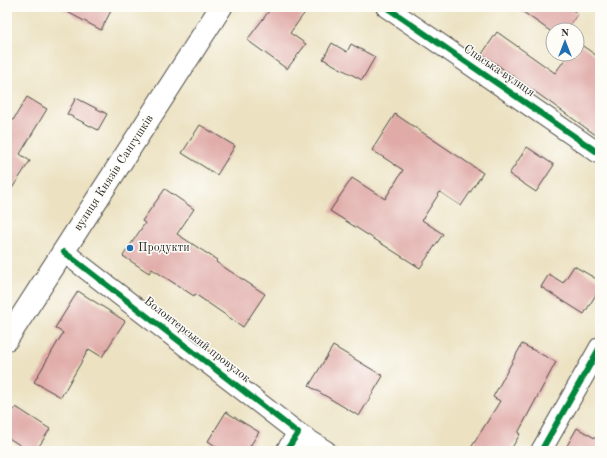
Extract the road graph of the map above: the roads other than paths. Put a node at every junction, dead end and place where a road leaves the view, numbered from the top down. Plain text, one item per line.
1 (221, 7) edge
2 (386, 7) edge
3 (600, 154) edge
4 (64, 252) junction
5 (7, 339) edge
6 (600, 347) edge
7 (298, 433) junction
8 (286, 451) edge
9 (326, 451) edge
10 (541, 451) edge

1 - 4 main road, вулиця Князів Сангушків
2 - 3 street, Спаська вулиця
4 - 5 main road, вулиця Князів Сангушків
4 - 7 street, Волонтерський провулок
6 - 10 street
7 - 8 street
7 - 9 street, Волонтерський провулок

